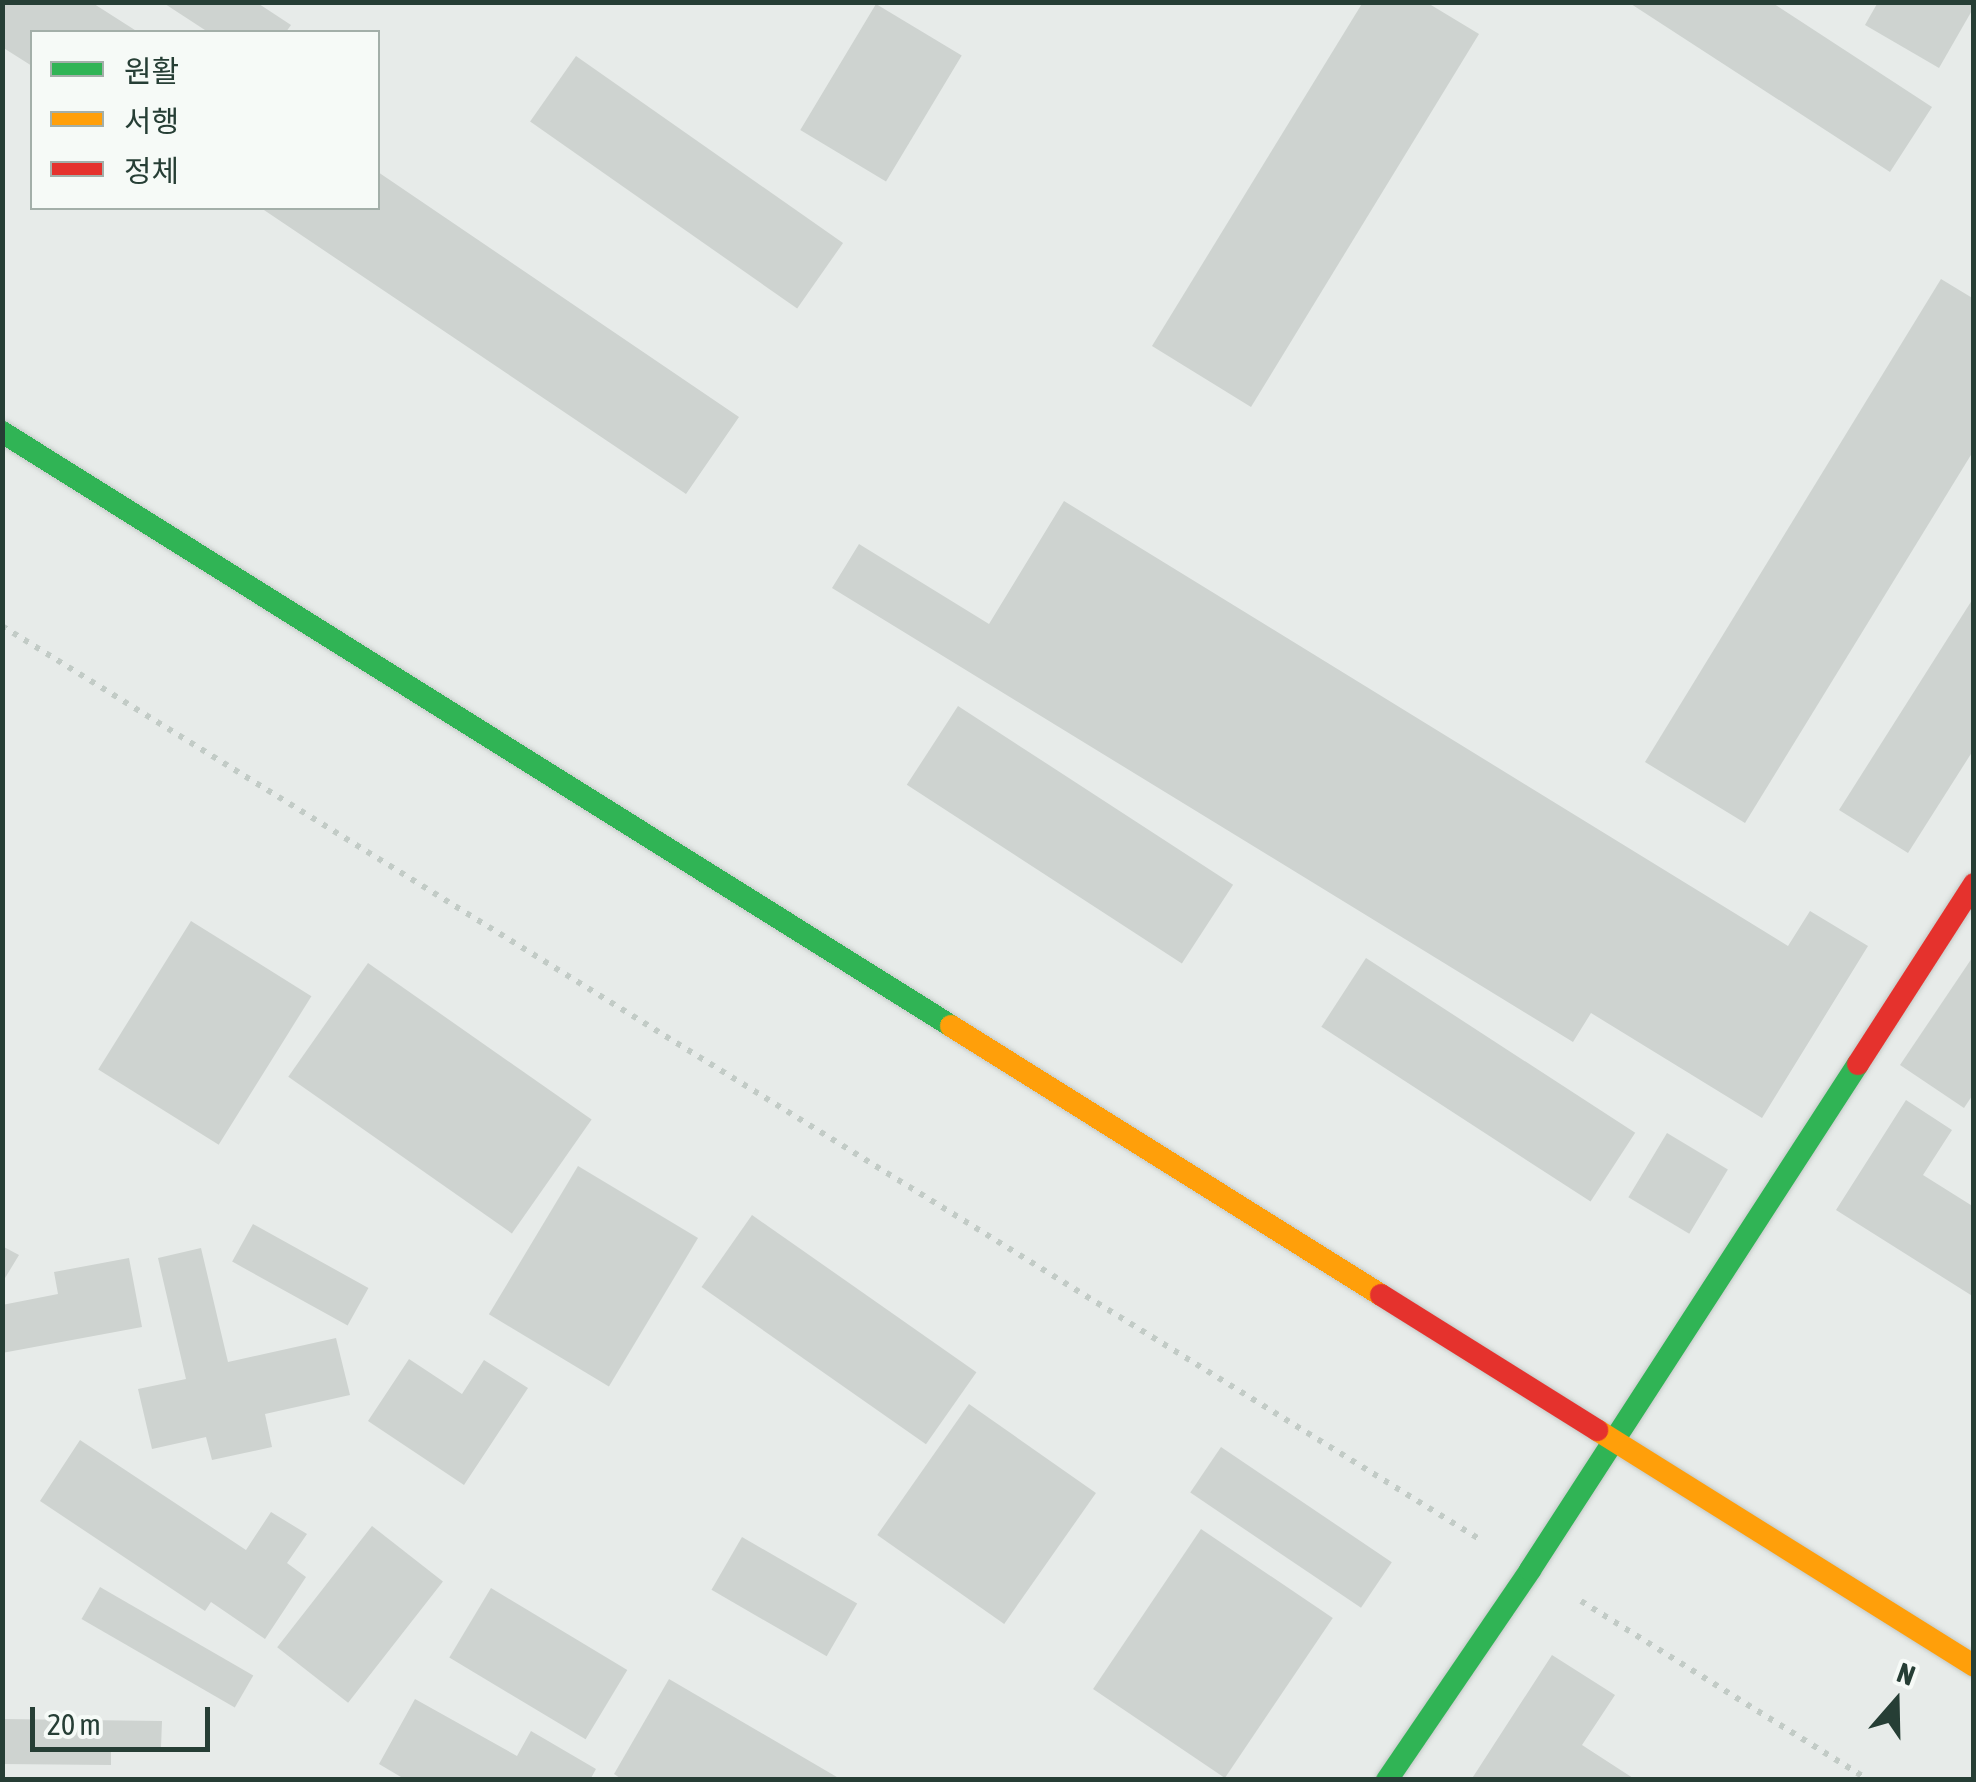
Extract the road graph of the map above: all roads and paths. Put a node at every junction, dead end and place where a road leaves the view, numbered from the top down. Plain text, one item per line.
1 (2, 432) edge
2 (2, 626) edge
3 (1974, 884) edge
4 (1614, 1440) junction
5 (1530, 1570) junction
6 (1974, 1666) edge
7 (1387, 1780) edge
8 (1869, 1780) edge

1 - 4 main road
2 - 5 path
3 - 4 main road
4 - 5 main road
4 - 6 main road
5 - 7 main road
5 - 8 path

